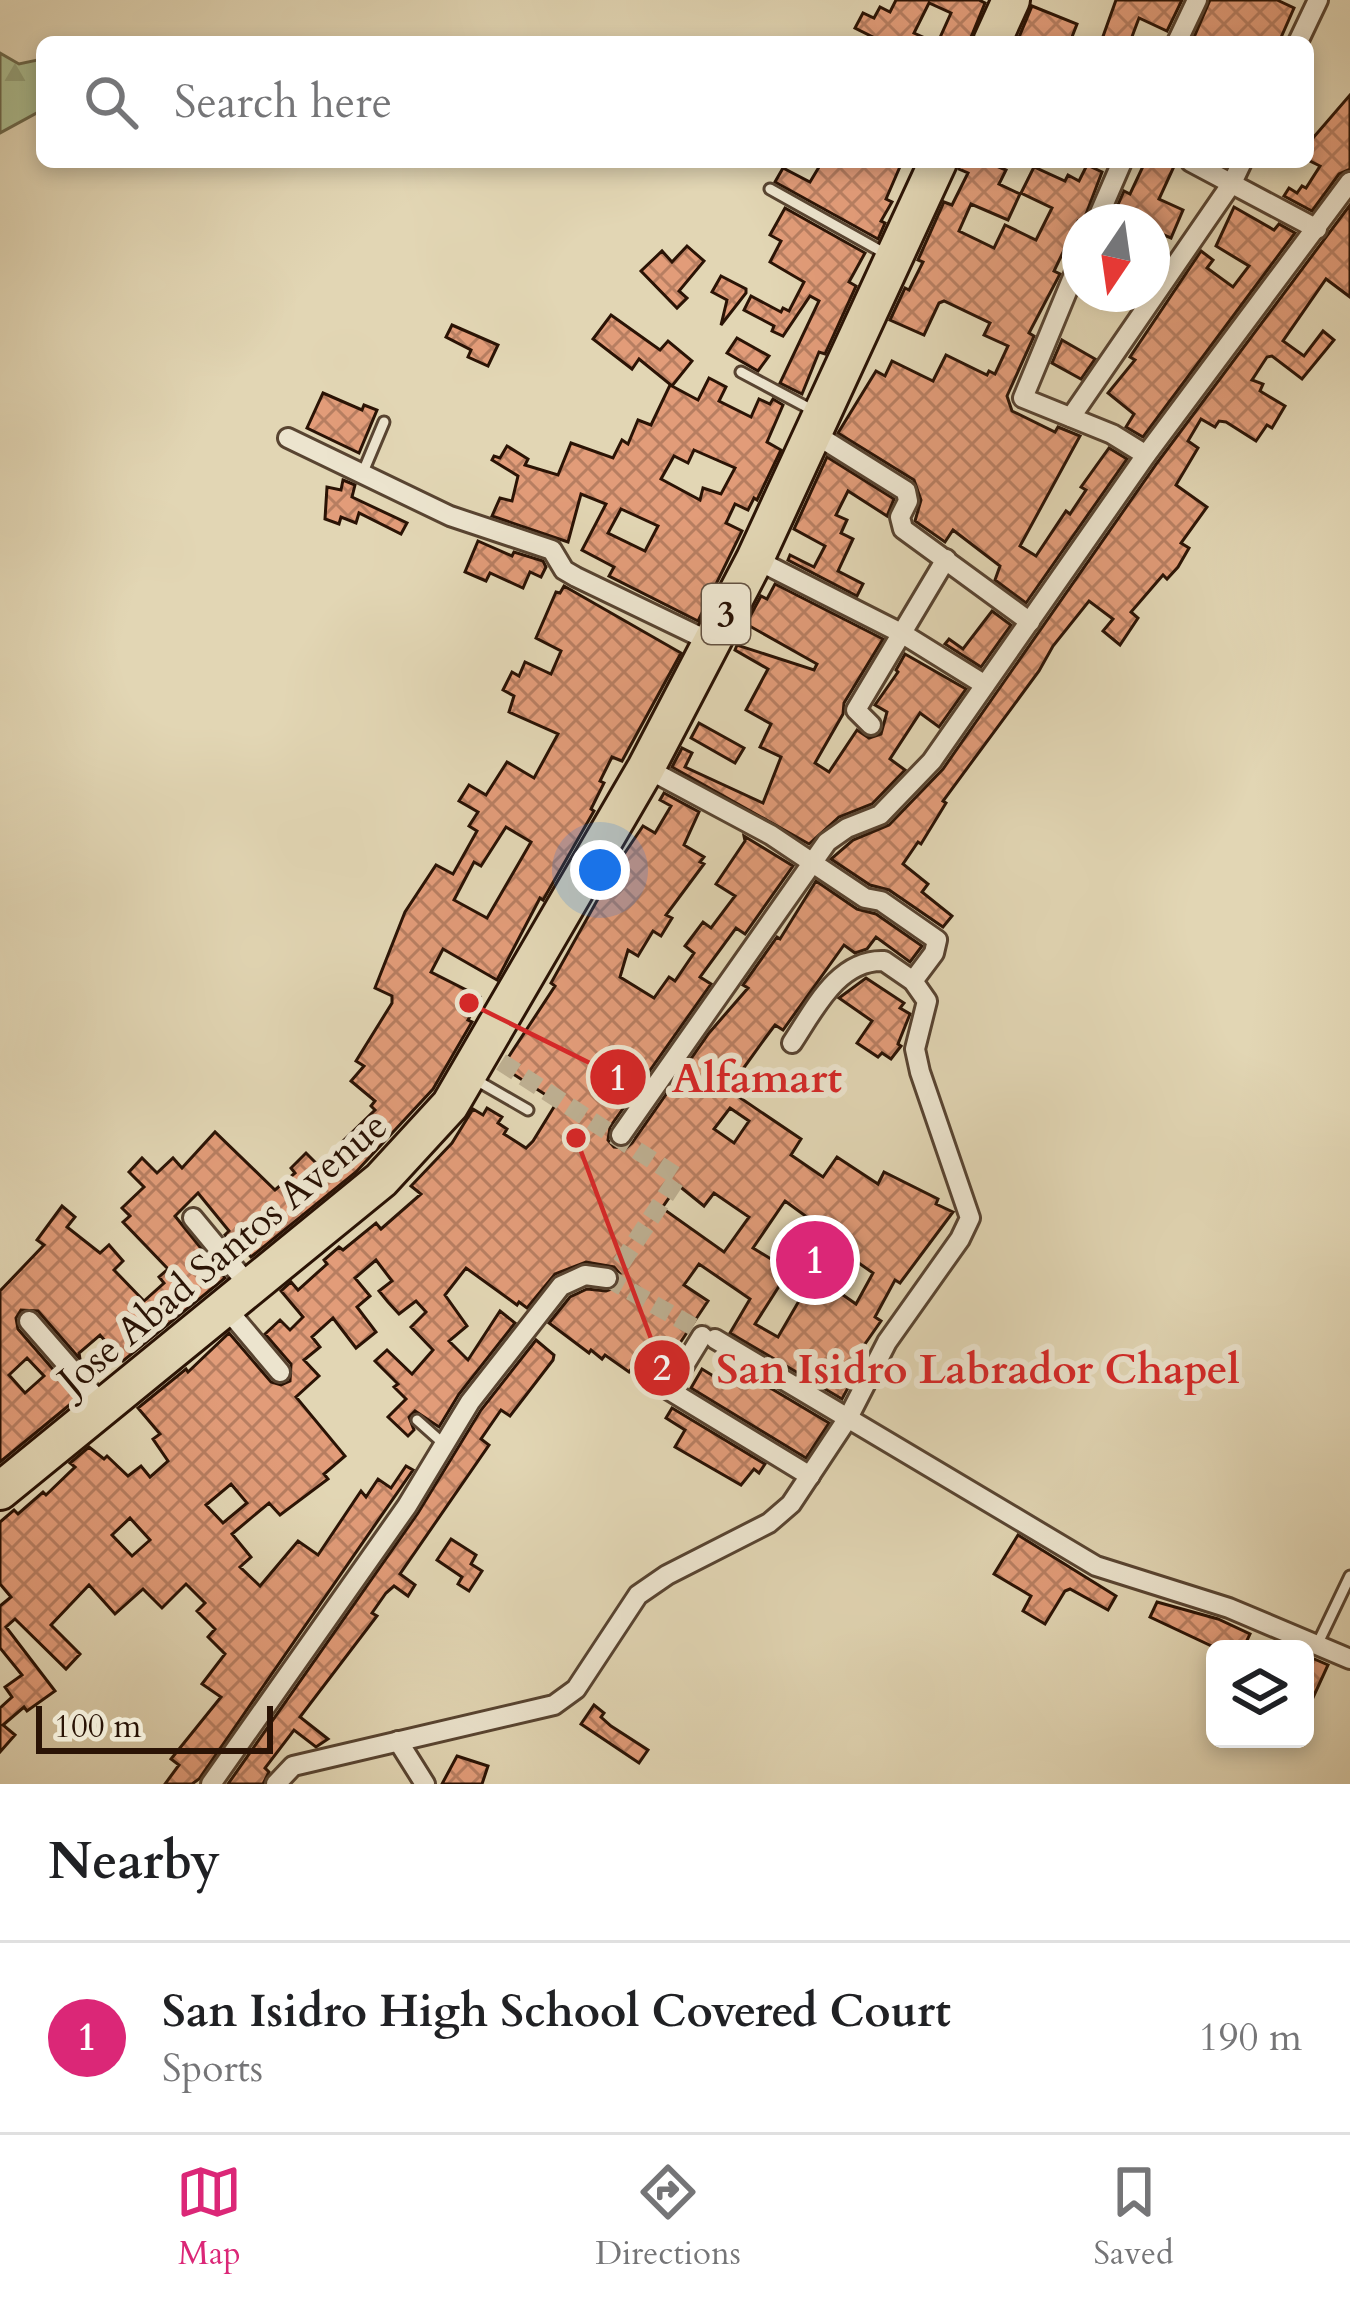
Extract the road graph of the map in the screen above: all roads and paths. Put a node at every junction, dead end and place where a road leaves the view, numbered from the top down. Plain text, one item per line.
1 (1011, 0) edge
2 (1197, 0) edge
3 (1318, 0) edge
4 (995, 36) edge
5 (1180, 36) edge
6 (1301, 36) edge
7 (935, 168) edge
8 (1120, 168) edge
9 (1202, 168) edge
10 (1239, 168) edge
11 (1350, 182) edge
12 (1232, 184) junction
13 (770, 189) dead end
14 (1104, 204) edge
15 (1317, 229) junction
16 (894, 259) junction
17 (1062, 304) edge
18 (741, 372) dead end
19 (1071, 417) junction
20 (384, 422) dead end
21 (819, 425) junction
22 (288, 438) dead end
23 (1146, 455) junction
24 (363, 473) junction
25 (755, 559) junction
26 (946, 559) junction
27 (1030, 622) junction
28 (903, 634) junction
29 (711, 642) junction
30 (985, 685) junction
31 (871, 725) dead end
32 (646, 768) junction
33 (812, 864) junction
34 (914, 981) junction
35 (791, 1043) dead end
36 (485, 1064) junction
37 (528, 1110) dead end
38 (621, 1135) dead end
39 (193, 1218) dead end
40 (607, 1278) tunnel mouth
41 (238, 1298) junction
42 (29, 1321) dead end
43 (280, 1372) dead end
44 (104, 1407) junction
45 (848, 1418) junction
46 (417, 1420) dead end
47 (445, 1445) junction
48 (810, 1475) junction
49 (0, 1491) edge
50 (1350, 1576) edge
51 (1317, 1645) junction
52 (1350, 1659) edge
53 (398, 1741) junction
54 (211, 1784) edge
55 (276, 1784) edge
56 (425, 1784) edge

1 - 4 highway
2 - 5 street
3 - 6 street
7 - 16 highway, Jose Abad Santos Avenue / 3
8 - 14 street
9 - 12 street
10 - 12 street
11 - 15 street
12 - 15 street
12 - 19 street
13 - 16 lane
15 - 23 street
16 - 21 highway, Jose Abad Santos Avenue / 3
17 - 19 street
18 - 21 lane
19 - 23 street
20 - 24 lane
21 - 25 highway, Jose Abad Santos Avenue / 3
21 - 26 street
22 - 24 street
23 - 27 street
24 - 29 street
25 - 28 street
25 - 29 highway, Jose Abad Santos Avenue / 3
26 - 27 street
26 - 28 street
27 - 30 street
28 - 30 street
28 - 31 street
29 - 32 highway, Jose Abad Santos Avenue / 3
30 - 33 street
32 - 33 street
32 - 36 highway, Jose Abad Santos Avenue / 3
33 - 34 street
33 - 38 street
34 - 35 street
34 - 45 street
36 - 37 lane
36 - 41 highway, Jose Abad Santos Avenue / 3
39 - 41 street
40 - 47 street
41 - 43 street
41 - 44 highway, Jose Abad Santos Avenue / 3
42 - 44 street
44 - 49 highway, Jose Abad Santos Avenue / 3
45 - 48 street
45 - 48 street
45 - 51 street
46 - 47 lane
47 - 54 street
48 - 53 street
50 - 51 lane
51 - 52 street
53 - 55 street
53 - 56 street

